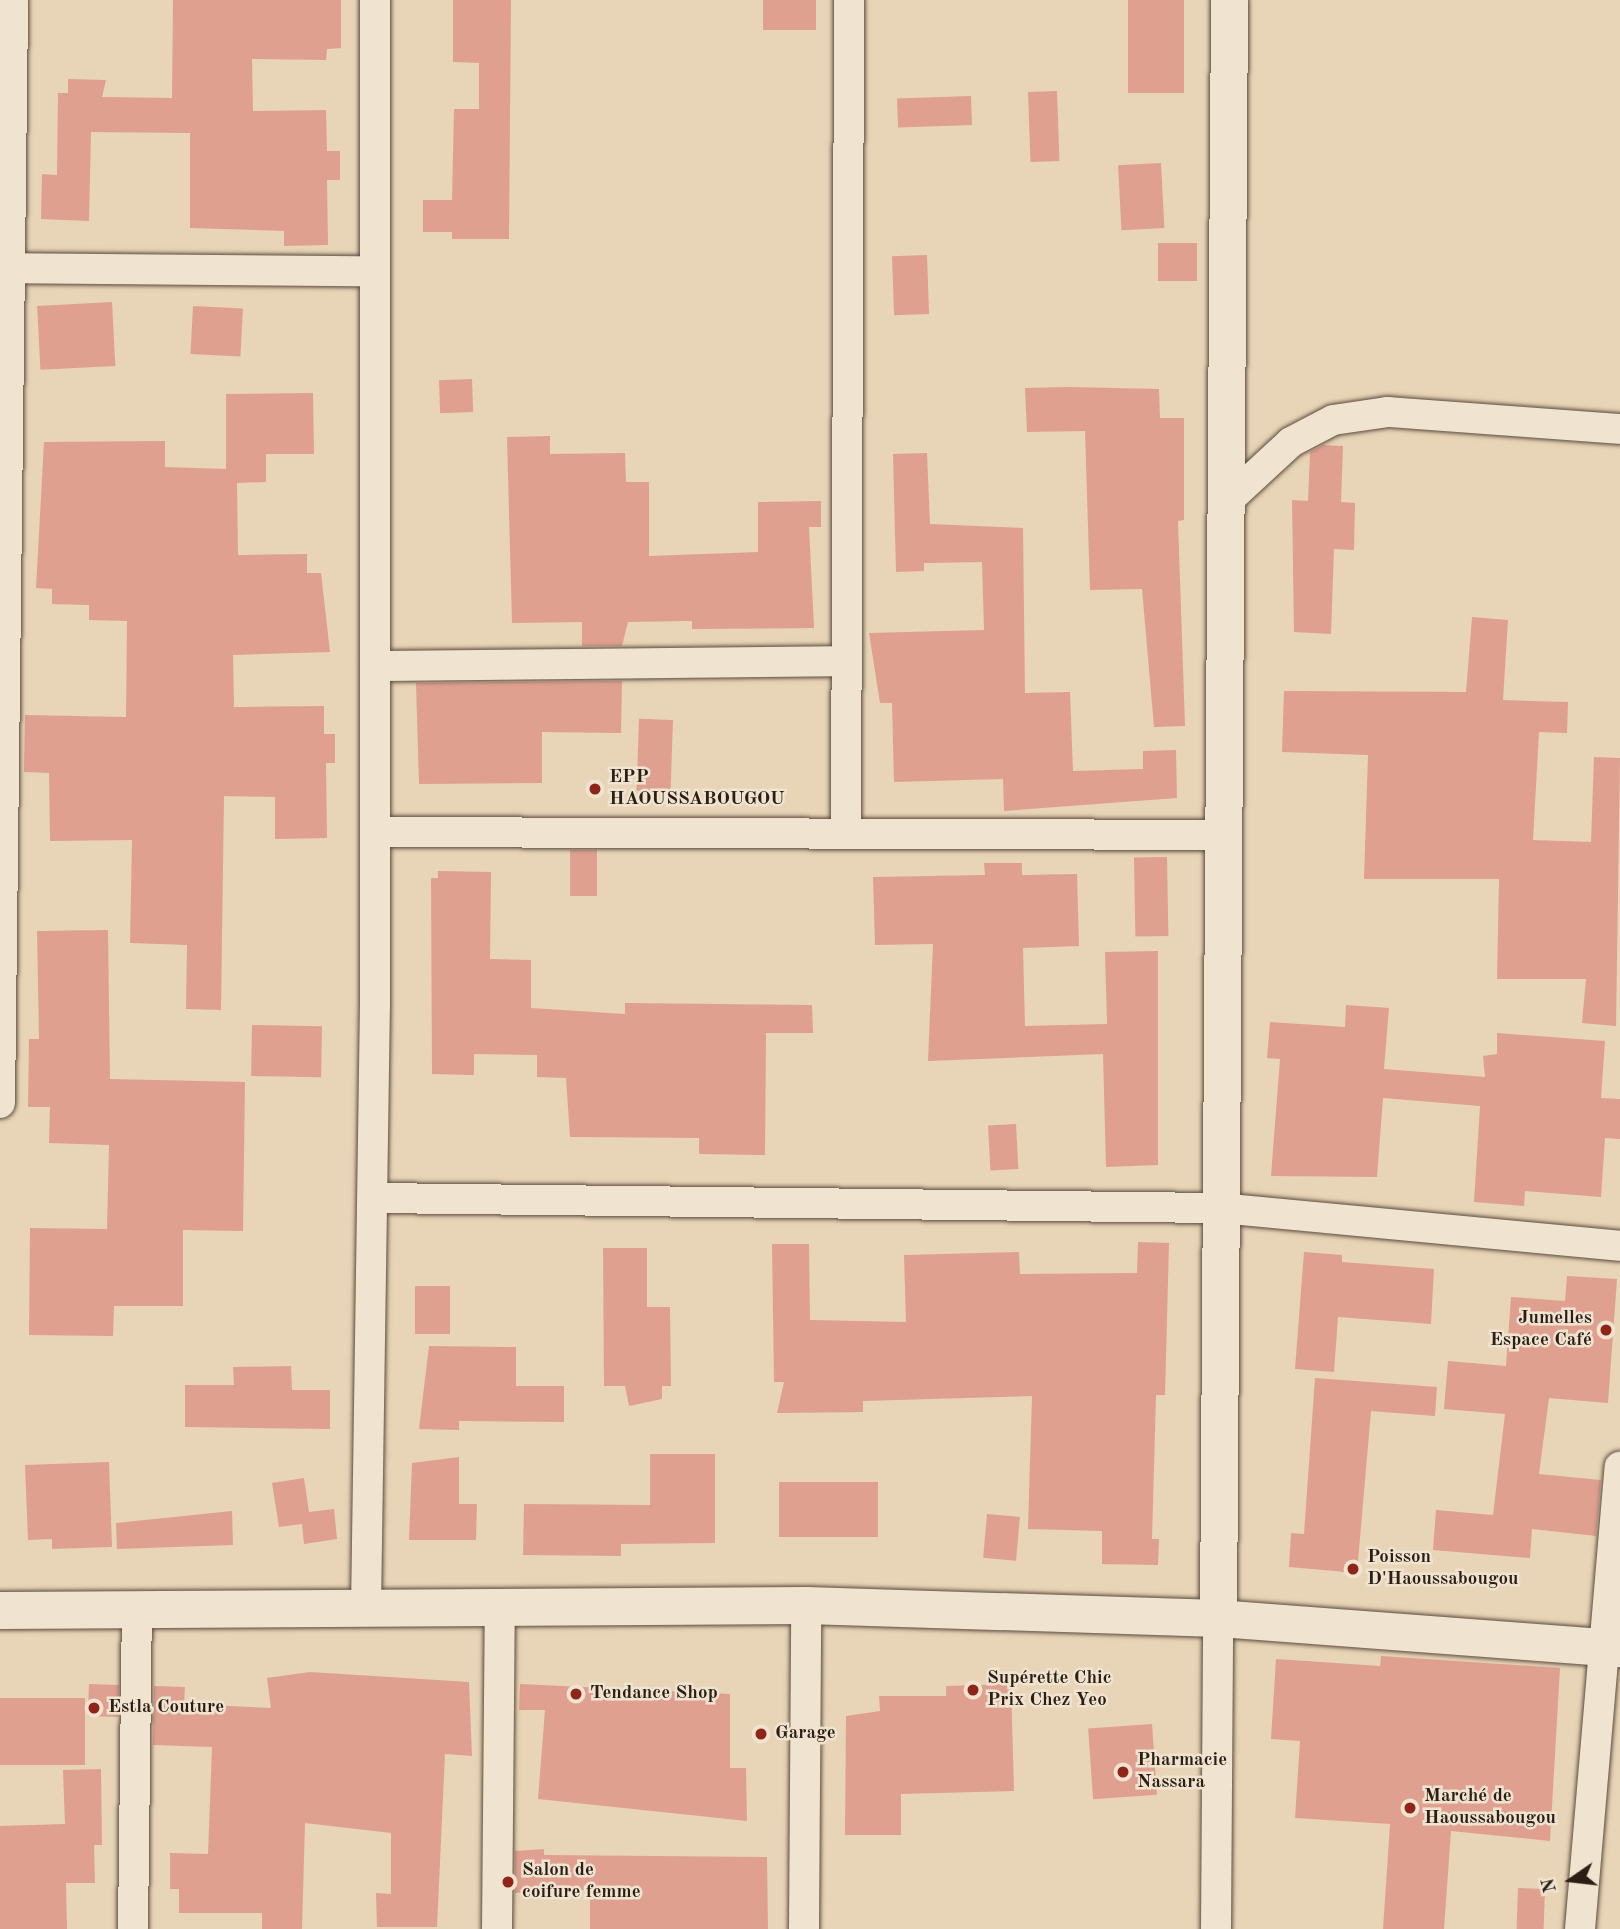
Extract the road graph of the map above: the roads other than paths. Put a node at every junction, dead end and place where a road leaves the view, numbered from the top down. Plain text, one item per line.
1 (13, 0) edge
2 (375, 0) edge
3 (849, 0) edge
4 (1229, 0) edge
5 (4, 268) edge
6 (372, 271) junction
7 (1620, 429) edge
8 (1224, 503) junction
9 (845, 661) junction
10 (375, 666) junction
11 (846, 831) junction
12 (376, 832) junction
13 (1221, 835) junction
14 (0, 1042) edge
15 (0, 1103) edge
16 (374, 1198) junction
17 (1220, 1208) junction
18 (1620, 1246) edge
19 (1620, 1467) edge
20 (806, 1605) junction
21 (366, 1609) junction
22 (500, 1609) junction
23 (0, 1610) edge
24 (137, 1610) junction
25 (1218, 1618) junction
26 (1611, 1647) edge
27 (133, 1929) edge
28 (497, 1929) edge
29 (804, 1929) edge
30 (1216, 1929) edge
31 (1580, 1929) edge

1 - 5 street
2 - 6 street
3 - 9 street
4 - 8 street
5 - 6 street
5 - 14 street
6 - 10 street
7 - 8 street
8 - 13 street
9 - 10 street
9 - 11 street
10 - 12 street
11 - 12 street
11 - 13 street
12 - 16 street
13 - 17 street
14 - 15 street
16 - 17 street
16 - 21 street
17 - 18 street
17 - 25 street
19 - 26 street
20 - 22 street
20 - 25 street
20 - 29 street
21 - 22 street
21 - 24 street
22 - 28 street
23 - 24 street
24 - 27 street
25 - 26 street
25 - 30 street
26 - 31 street

